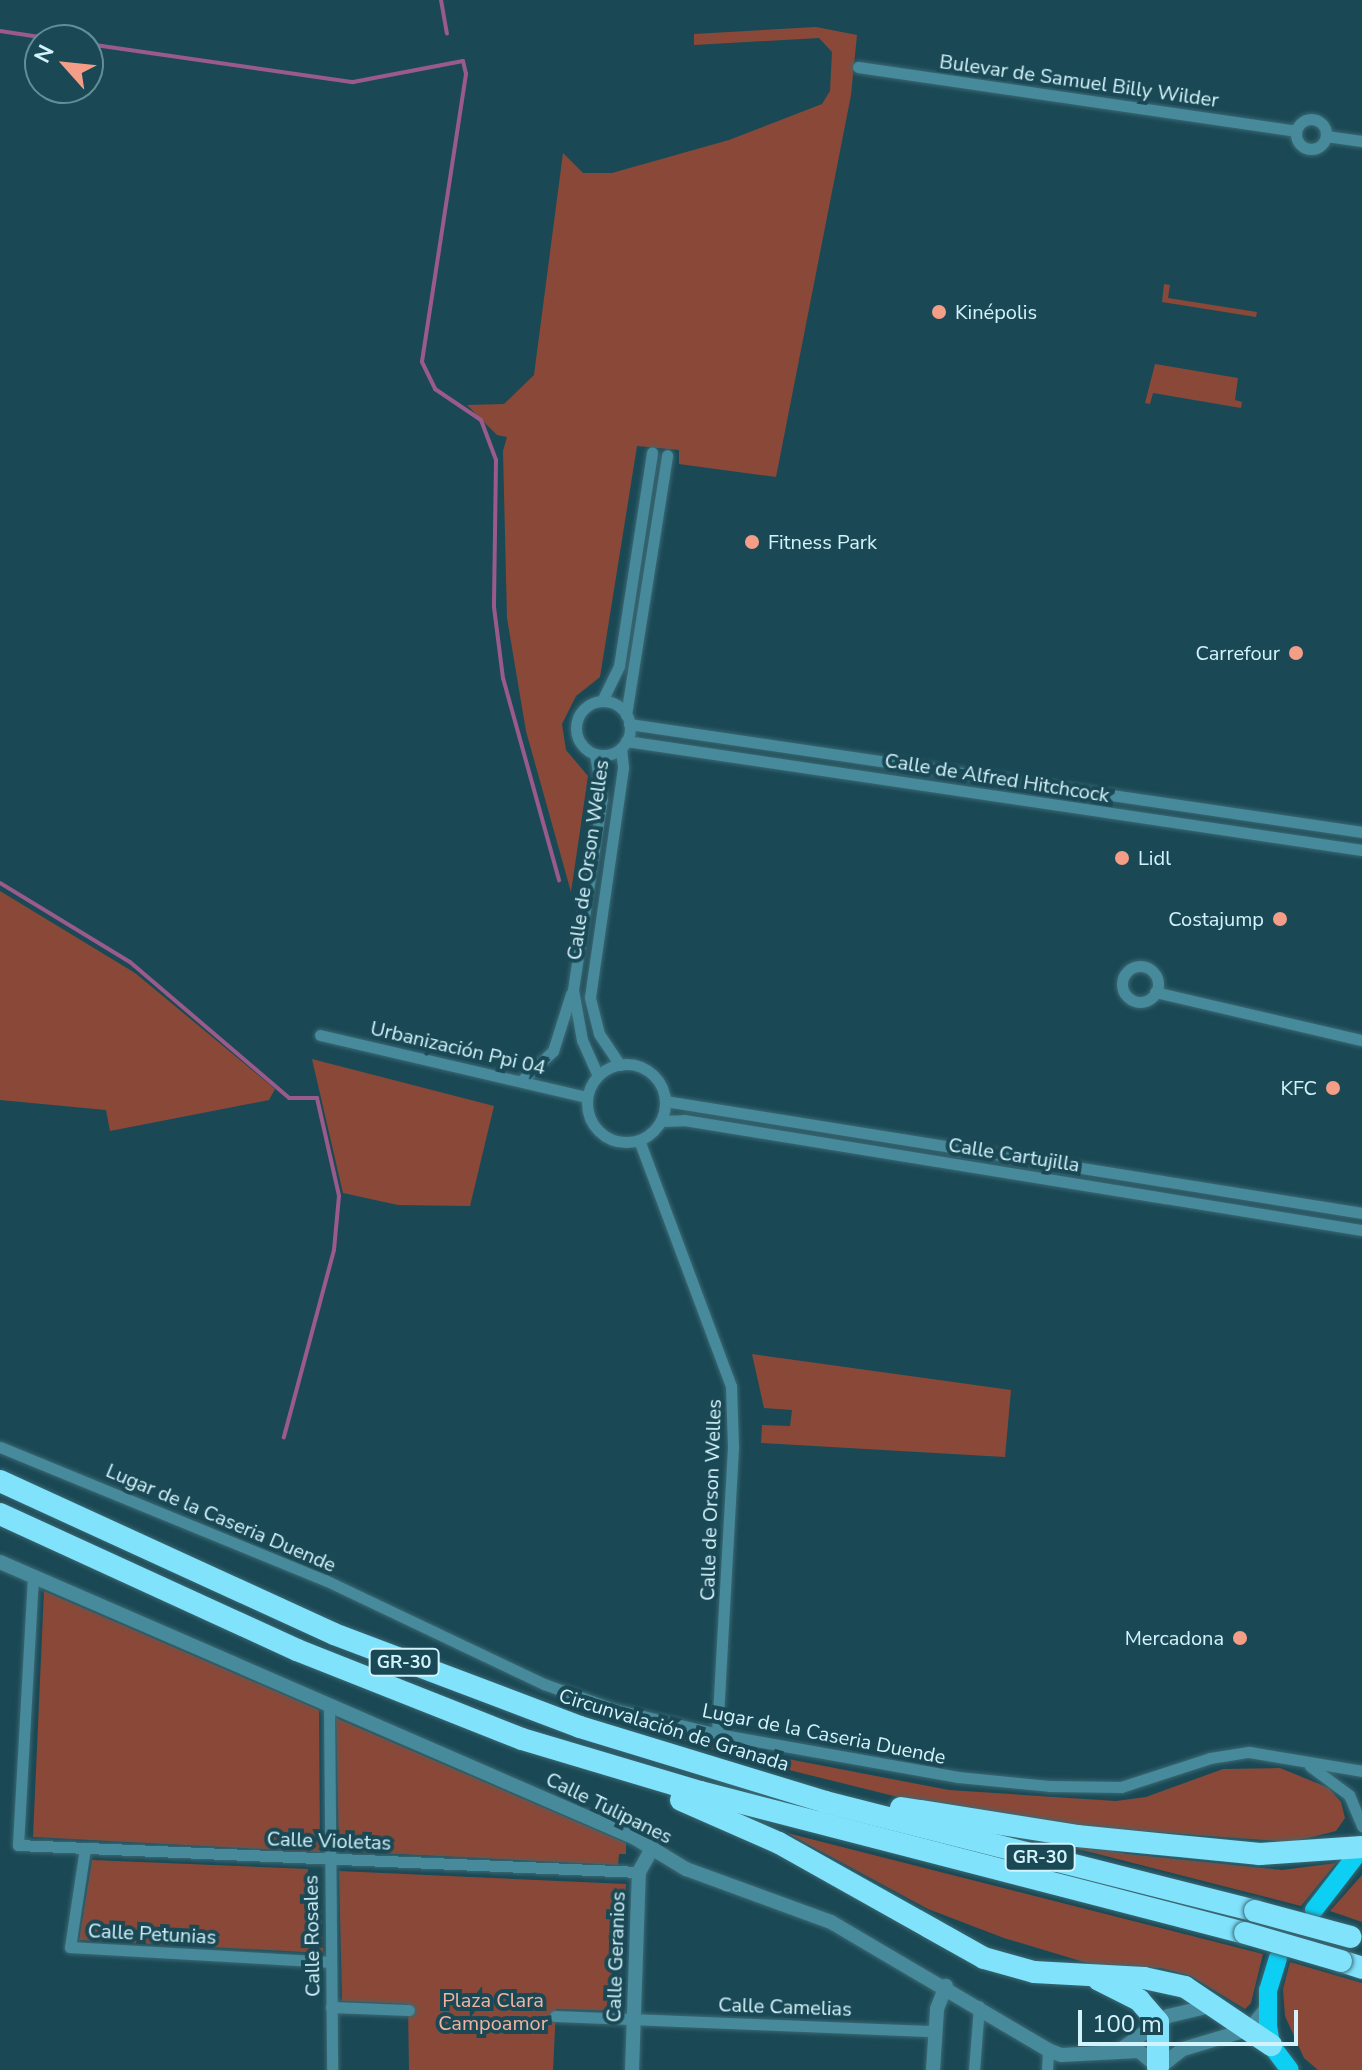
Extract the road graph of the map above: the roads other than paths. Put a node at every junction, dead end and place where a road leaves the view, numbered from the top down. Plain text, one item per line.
1 (858, 67) dead end
2 (1295, 131) junction
3 (1326, 136) junction
4 (1362, 141) edge
5 (652, 453) dead end
6 (667, 455) dead end
7 (602, 701) junction
8 (628, 719) junction
9 (624, 744) junction
10 (595, 754) junction
11 (1362, 832) edge
12 (1362, 850) edge
13 (573, 990) junction
14 (1155, 992) dead end
15 (320, 1035) dead end
16 (1362, 1040) edge
17 (620, 1065) junction
18 (598, 1076) junction
19 (522, 1080) junction
20 (587, 1097) junction
21 (665, 1101) junction
22 (661, 1121) junction
23 (639, 1140) junction
24 (1362, 1213) edge
25 (1362, 1230) edge
26 (0, 1441) edge
27 (4, 1449) edge
28 (0, 1481) edge
29 (0, 1514) edge
30 (0, 1562) edge
31 (33, 1576) junction
32 (329, 1705) junction
33 (717, 1734) junction
34 (1306, 1763) junction
35 (1362, 1771) edge
36 (632, 1772) junction
37 (825, 1802) junction
38 (1362, 1826) edge
39 (1362, 1847) edge
40 (85, 1848) junction
41 (652, 1849) junction
42 (329, 1859) junction
43 (639, 1872) junction
44 (1314, 1910) dead end
45 (1356, 1939) edge
46 (1278, 1958) dead end
47 (331, 1962) junction
48 (1351, 1964) edge
49 (1086, 1976) junction
50 (946, 1986) junction
51 (1217, 2005) junction
52 (979, 2006) junction
53 (331, 2007) junction
54 (1267, 2008) junction
55 (409, 2010) dead end
56 (555, 2016) dead end
57 (633, 2019) junction
58 (1158, 2022) junction
59 (1250, 2029) junction
60 (935, 2031) junction
61 (1271, 2045) junction
62 (1048, 2050) junction
63 (1120, 2050) junction
64 (1157, 2069) edge
65 (332, 2070) edge
66 (632, 2070) edge
67 (933, 2070) edge
68 (974, 2070) edge
69 (1047, 2070) edge
70 (1290, 2070) edge

1 - 2 street, Bulevar de Samuel Billy Wilder
2 - 3 street
2 - 3 street
3 - 4 street
5 - 7 street
6 - 8 street
7 - 8 street
7 - 10 street
8 - 9 street
8 - 11 street, Calle de Alfred Hitchcock
9 - 10 street
9 - 12 street, Calle de Alfred Hitchcock
9 - 17 street, Calle de Orson Welles
10 - 13 street, Calle de Orson Welles
13 - 18 street, Calle de Orson Welles
13 - 19 street, Calle de Orson Welles
14 - 16 street
15 - 19 street, Urbanización Ppi 04
17 - 18 street
17 - 21 street
18 - 20 street
19 - 20 street, Urbanización Ppi 04
20 - 23 street
21 - 22 street
21 - 24 street, Calle Cartujilla
22 - 23 street
22 - 25 street, Calle Cartujilla
23 - 33 street, Calle de Orson Welles
26 - 27 street
27 - 33 street, Lugar de la Caseria Duende
28 - 37 highway, Circunvalación de Granada / GR-30
29 - 36 highway, GR-30
30 - 31 street, Calle Tulipanes
31 - 32 street, Calle Tulipanes
31 - 40 street, Calle Violetas
32 - 41 street, Calle Tulipanes
32 - 42 street, Calle Rosales
33 - 34 street, Lugar de la Caseria Duende
34 - 35 street, Lugar de la Caseria Duende
34 - 38 street, Lugar de la Caseria Duende
36 - 48 highway, GR-30, bridge
36 - 49 highway
37 - 39 highway
37 - 45 highway, Circunvalación de Granada / GR-30, bridge
39 - 44 main road
40 - 42 street, Calle Violetas
40 - 47 street, Calle Petunias
41 - 43 street, Calle Geranios
41 - 50 street, Calle Tulipanes
42 - 43 street, Calle Violetas
42 - 47 street, Calle Rosales
43 - 57 street, Calle Geranios
46 - 54 main road
47 - 53 street, Calle Rosales
49 - 51 highway
49 - 58 highway
50 - 52 street, Calle Tulipanes
50 - 60 street
51 - 58 street
51 - 59 highway
52 - 62 street, Calle Tulipanes
52 - 68 street
53 - 55 street
53 - 65 street, Calle Rosales
54 - 59 street
54 - 61 main road
56 - 57 street
57 - 60 street, Calle Camelias
57 - 66 street, Calle Geranios
58 - 63 street
58 - 64 highway
59 - 61 highway
59 - 64 street
60 - 67 street
61 - 70 main road
62 - 63 street, Calle Tulipanes
62 - 69 street
63 - 64 street, Calle Tulipanes

